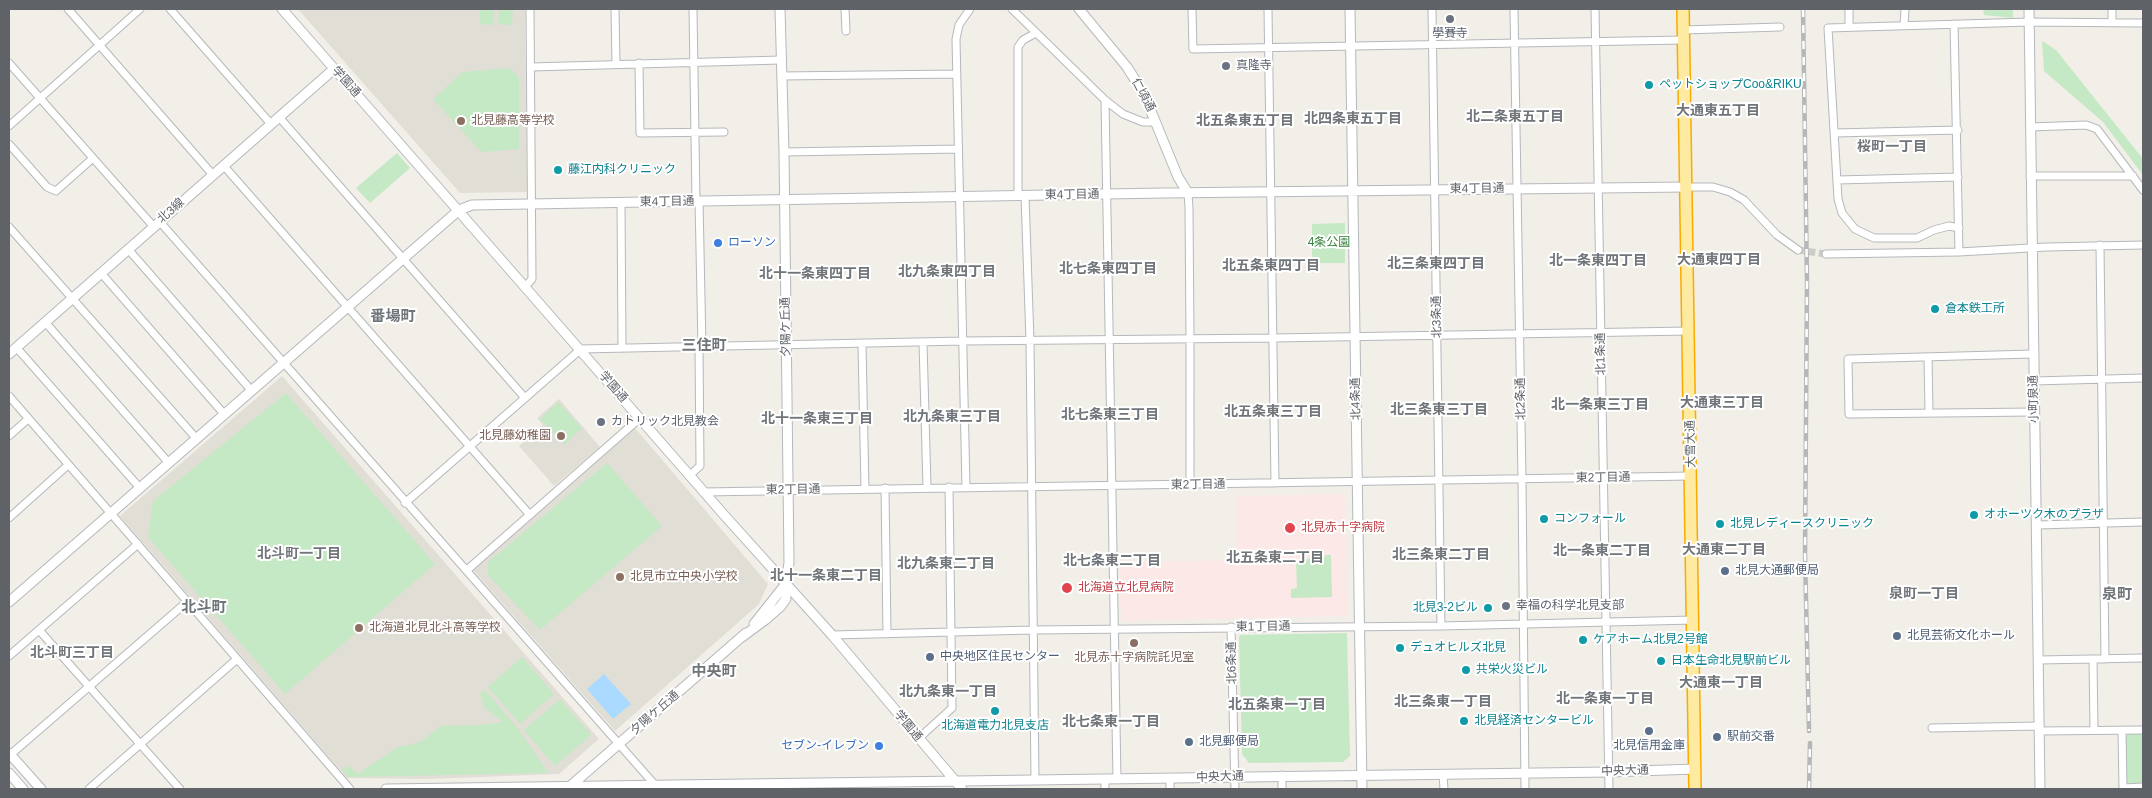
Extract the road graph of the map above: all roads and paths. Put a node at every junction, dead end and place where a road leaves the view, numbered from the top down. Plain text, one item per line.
1 (68, 9) edge
2 (140, 9) edge
3 (170, 9) edge
4 (282, 9) edge
5 (530, 9) edge
6 (615, 9) edge
7 (693, 9) edge
8 (780, 9) edge
9 (845, 9) edge
10 (970, 9) edge
11 (1012, 9) edge
12 (1079, 9) edge
13 (1192, 9) edge
14 (1268, 9) edge
15 (1350, 9) edge
16 (1432, 9) edge
17 (1514, 9) edge
18 (1595, 9) edge
19 (1683, 9) edge
20 (1849, 9) edge
21 (1905, 9) edge
22 (2029, 9) edge
23 (2112, 9) edge
24 (290, 14) edge
25 (2029, 22) junction
26 (2112, 22) junction
27 (2143, 22) edge
28 (1954, 24) junction
29 (1904, 25) junction
30 (1780, 27) dead end
31 (1849, 27) junction
32 (846, 31) dead end
33 (1036, 32) junction
34 (1683, 35) junction
35 (1596, 43) junction
36 (1514, 44) junction
37 (99, 45) junction
38 (1351, 45) junction
39 (1433, 45) junction
40 (1268, 47) junction
41 (781, 60) junction
42 (694, 62) junction
43 (9, 63) edge
44 (639, 63) junction
45 (616, 64) junction
46 (531, 67) junction
47 (334, 69) junction
48 (956, 74) junction
49 (782, 76) junction
50 (40, 98) junction
51 (1105, 100) junction
52 (275, 120) junction
53 (1156, 122) junction
54 (9, 126) edge
55 (2030, 127) junction
56 (1958, 130) junction
57 (724, 132) dead end
58 (695, 133) junction
59 (1836, 133) junction
60 (9, 144) edge
61 (958, 149) junction
62 (784, 152) junction
63 (93, 158) junction
64 (224, 166) junction
65 (213, 175) junction
66 (2030, 176) junction
67 (2132, 176) junction
68 (1958, 177) junction
69 (1837, 180) junction
70 (1599, 186) junction
71 (1686, 186) junction
72 (1434, 189) junction
73 (1516, 189) junction
74 (2143, 190) edge
75 (1353, 191) junction
76 (1270, 192) junction
77 (1188, 193) junction
78 (1107, 194) junction
79 (960, 196) junction
80 (1021, 196) junction
81 (785, 200) junction
82 (697, 201) junction
83 (621, 202) junction
84 (533, 204) junction
85 (459, 210) junction
86 (157, 224) junction
87 (9, 227) edge
88 (1959, 228) junction
89 (2100, 245) junction
90 (2143, 245) edge
91 (2032, 248) junction
92 (128, 249) junction
93 (1798, 250) tunnel mouth
94 (1959, 252) junction
95 (1826, 254) tunnel mouth
96 (403, 258) junction
97 (101, 273) junction
98 (526, 286) junction
99 (72, 298) junction
100 (347, 307) junction
101 (45, 322) junction
102 (1689, 331) junction
103 (1601, 333) junction
104 (1519, 334) junction
105 (1437, 335) junction
106 (1356, 336) junction
107 (1274, 338) junction
108 (1190, 339) junction
109 (1110, 340) junction
110 (964, 341) junction
111 (1030, 341) junction
112 (923, 342) junction
113 (862, 344) junction
114 (700, 346) junction
115 (786, 346) junction
116 (16, 347) junction
117 (622, 348) junction
118 (581, 349) junction
119 (9, 354) edge
120 (2033, 354) junction
121 (1928, 357) junction
122 (284, 362) junction
123 (2143, 378) edge
124 (2102, 379) junction
125 (2034, 381) junction
126 (252, 390) junction
127 (9, 396) edge
128 (525, 398) junction
129 (1929, 412) junction
130 (2034, 412) junction
131 (224, 414) junction
132 (640, 418) junction
133 (28, 419) junction
134 (9, 436) edge
135 (196, 438) junction
136 (469, 447) junction
137 (168, 462) junction
138 (68, 466) junction
139 (690, 476) junction
140 (1691, 476) junction
141 (1602, 478) junction
142 (1522, 479) junction
143 (1440, 480) junction
144 (1358, 482) junction
145 (1275, 483) junction
146 (1190, 485) junction
147 (1031, 486) junction
148 (1112, 486) junction
149 (140, 487) junction
150 (949, 487) junction
151 (966, 487) junction
152 (885, 488) junction
153 (927, 488) junction
154 (865, 489) junction
155 (789, 490) junction
156 (704, 492) junction
157 (405, 503) junction
158 (110, 513) junction
159 (530, 515) junction
160 (9, 518) edge
161 (2143, 522) edge
162 (2104, 523) junction
163 (2037, 524) junction
164 (138, 544) junction
165 (466, 570) junction
166 (785, 585) junction
167 (188, 601) junction
168 (9, 602) edge
169 (1694, 620) junction
170 (1605, 622) junction
171 (1523, 623) junction
172 (1359, 626) junction
173 (1441, 626) junction
174 (1231, 627) junction
175 (1115, 629) junction
176 (40, 630) junction
177 (1033, 630) junction
178 (950, 632) junction
179 (887, 634) junction
180 (832, 636) junction
181 (9, 656) edge
182 (2143, 658) edge
183 (237, 659) junction
184 (2093, 659) junction
185 (2105, 659) junction
186 (2039, 660) junction
187 (89, 687) junction
188 (1932, 728) dead end
189 (2039, 728) junction
190 (2094, 730) junction
191 (2122, 730) junction
192 (2143, 730) edge
193 (918, 739) junction
194 (139, 744) junction
195 (620, 744) junction
196 (10, 754) edge
197 (1695, 768) junction
198 (1608, 772) junction
199 (1525, 773) junction
200 (9, 774) edge
201 (1362, 774) junction
202 (1444, 774) junction
203 (1282, 775) junction
204 (1170, 778) junction
205 (1235, 778) junction
206 (1105, 779) junction
207 (1118, 779) junction
208 (1035, 780) junction
209 (955, 781) junction
210 (655, 785) junction
211 (757, 787) edge
212 (2143, 787) edge
213 (2123, 788) edge
214 (23, 789) edge
215 (41, 789) edge
216 (89, 789) edge
217 (180, 789) edge
218 (350, 789) edge
219 (386, 789) edge
220 (568, 789) edge
221 (962, 789) edge
222 (1105, 789) edge
223 (1170, 789) edge
224 (1235, 789) edge
225 (1282, 789) edge
226 (1362, 789) edge
227 (1444, 789) edge
228 (1525, 789) edge
229 (1608, 789) edge
230 (1695, 789) edge
231 (2040, 789) edge

1 - 37 street
2 - 37 street
3 - 52 street
4 - 24 street, 学園通
5 - 46 street
6 - 45 street
7 - 42 street
8 - 41 street, 夕陽ケ丘通
9 - 32 street
10 - 48 street
11 - 33 street
12 - 53 street, 仁頃通
13 - 40 street
14 - 40 street
15 - 38 street, 北4条通
16 - 39 street, 北3条通
17 - 36 street, 北2条通
18 - 35 street, 北1条通
19 - 34 highway, 大雪大通
20 - 31 street
21 - 29 street
22 - 25 street, 小町泉通
23 - 26 street
24 - 47 street, 学園通
25 - 26 street
25 - 28 street
25 - 55 street, 小町泉通
26 - 27 street
28 - 29 street
28 - 56 street
29 - 31 street
30 - 34 street
31 - 59 street
33 - 51 street
33 - 80 street
34 - 35 street
34 - 71 highway, 大雪大通
35 - 36 street
35 - 70 street, 北1条通
36 - 39 street
36 - 73 street, 北2条通
37 - 50 street
37 - 65 street
38 - 39 street
38 - 40 street
38 - 75 street, 北4条通
39 - 72 street, 北3条通
40 - 76 street
41 - 42 street
41 - 49 street, 夕陽ケ丘通
42 - 44 street
42 - 58 street
43 - 50 street
44 - 45 street
44 - 58 street
45 - 46 street
46 - 84 street
47 - 52 street, 北3線
47 - 85 street, 学園通
48 - 49 street
48 - 61 street
49 - 62 street, 夕陽ケ丘通
50 - 54 street
50 - 63 street
51 - 53 street
51 - 78 street
52 - 64 street, 北3線
52 - 96 street
53 - 77 street, 仁頃通
55 - 66 street, 小町泉通
55 - 67 street
56 - 59 street
56 - 68 street
57 - 58 street
58 - 82 street
59 - 69 street
60 - 63 street
61 - 62 street
61 - 79 street
62 - 81 street, 夕陽ケ丘通
63 - 86 street
64 - 65 street, 北3線
64 - 100 street
65 - 86 street, 北3線
66 - 67 street
66 - 91 street, 小町泉通
67 - 74 street
68 - 69 street
68 - 88 street
69 - 88 street
70 - 71 street, 東4丁目通
70 - 73 street, 東4丁目通
70 - 103 street, 北1条通
71 - 93 street
71 - 102 highway, 大雪大通
72 - 73 street, 東4丁目通
72 - 75 street, 東4丁目通
72 - 105 street, 北3条通
73 - 104 street, 北2条通
75 - 76 street, 東4丁目通
75 - 106 street, 北4条通
76 - 77 street, 東4丁目通
76 - 107 street
77 - 78 street, 東4丁目通
77 - 108 street
78 - 80 street, 東4丁目通
78 - 109 street
79 - 80 street, 東4丁目通
79 - 81 street, 東4丁目通
79 - 110 street
80 - 111 street
81 - 82 street, 東4丁目通
81 - 115 street, 夕陽ケ丘通
82 - 83 street, 東4丁目通
82 - 114 street
83 - 84 street, 東4丁目通
83 - 117 street
84 - 85 street, 東4丁目通
84 - 98 street
85 - 96 street
85 - 98 street, 学園通
86 - 92 street, 北3線
86 - 122 street
87 - 99 street
88 - 94 street
89 - 90 street
89 - 91 street
89 - 124 street
91 - 94 street
91 - 120 street, 小町泉通
92 - 97 street, 北3線
92 - 126 street
94 - 95 street
96 - 100 street
96 - 128 street
97 - 99 street, 北3線
97 - 131 street
98 - 118 street, 学園通
99 - 101 street, 北3線
99 - 135 street
100 - 122 street
100 - 136 street
101 - 116 street, 北3線
101 - 137 street
102 - 103 street
102 - 140 highway, 大雪大通
103 - 104 street
103 - 141 street, 北1条通
104 - 105 street
104 - 142 street, 北2条通
105 - 106 street
105 - 143 street, 北3条通
106 - 107 street
106 - 144 street, 北4条通
107 - 108 street
107 - 145 street
108 - 109 street
108 - 146 street
109 - 111 street
109 - 148 street
110 - 111 street
110 - 112 street
110 - 151 street
111 - 147 street
112 - 113 street
112 - 153 street
113 - 115 street
113 - 154 street
114 - 115 street
114 - 117 street
114 - 139 street
115 - 155 street, 夕陽ケ丘通
116 - 119 street, 北3線
116 - 149 street
117 - 118 street
118 - 128 street
118 - 132 street, 学園通
120 - 121 street
120 - 125 street, 小町泉通
121 - 129 street
121 - 129 street
122 - 126 street
122 - 157 street
123 - 124 street
124 - 125 street
124 - 162 street
125 - 130 street, 小町泉通
126 - 131 street
127 - 133 street
128 - 136 street
129 - 130 street
130 - 163 street, 小町泉通
131 - 135 street
132 - 139 street, 学園通
132 - 159 street
133 - 134 street
133 - 138 street
135 - 137 street
136 - 157 street
136 - 159 street
137 - 149 street
138 - 158 street
138 - 160 street
139 - 156 street, 学園通
140 - 141 street, 東2丁目通
140 - 169 highway, 大雪大通
141 - 142 street, 東2丁目通
141 - 170 street, 北1条通
142 - 143 street, 東2丁目通
142 - 171 street, 北2条通
143 - 144 street, 東2丁目通
143 - 173 street, 北3条通
144 - 145 street, 東2丁目通
144 - 172 street, 北4条通
145 - 146 street, 東2丁目通
146 - 148 street, 東2丁目通
147 - 148 street, 東2丁目通
147 - 151 street, 東2丁目通
147 - 177 street
148 - 175 street
149 - 158 street
150 - 151 street, 東2丁目通
150 - 153 street, 東2丁目通
150 - 178 street
152 - 153 street, 東2丁目通
152 - 154 street, 東2丁目通
152 - 179 street
154 - 155 street, 東2丁目通
155 - 156 street, 東2丁目通
155 - 166 street, 夕陽ケ丘通
156 - 166 street, 学園通
157 - 165 street
158 - 164 street
158 - 168 street
159 - 165 street
161 - 162 street
162 - 163 street
162 - 185 street
163 - 186 street, 小町泉通
164 - 167 street
164 - 176 street
165 - 195 street
166 - 180 street, 学園通
166 - 195 street, 夕陽ケ丘通
167 - 183 street
167 - 187 street
169 - 170 street, 東1丁目通
169 - 197 highway, 大雪大通
170 - 171 street, 東1丁目通
170 - 198 street, 北1条通
171 - 173 street, 東1丁目通
171 - 199 street, 北2条通
172 - 173 street, 東1丁目通
172 - 174 street, 東1丁目通
172 - 201 street, 北4条通
174 - 175 street, 東1丁目通
174 - 205 street, 北6条通
175 - 177 street, 東1丁目通
175 - 207 street
176 - 181 street
176 - 187 street
177 - 178 street, 東1丁目通
177 - 208 street
178 - 179 street, 東1丁目通
178 - 193 street
179 - 180 street, 東1丁目通
180 - 193 street, 学園通
182 - 185 street
183 - 194 street
183 - 218 street
184 - 185 street
184 - 186 street
184 - 190 street
186 - 189 street, 小町泉通
187 - 194 street
187 - 196 street
188 - 189 street
189 - 190 street
189 - 231 street, 小町泉通
190 - 191 street
191 - 192 street
191 - 213 street
193 - 209 street, 学園通
194 - 216 street
194 - 217 street
195 - 210 street
195 - 220 street, 夕陽ケ丘通
196 - 215 street
197 - 198 street, 中央大通
197 - 230 highway, 大雪大通
198 - 199 street, 中央大通
198 - 229 street, 北1条通
199 - 202 street, 中央大通
199 - 228 street, 北2条通
200 - 214 street
201 - 202 street, 中央大通
201 - 203 street, 中央大通
201 - 226 street, 北4条通
202 - 227 street
203 - 205 street, 中央大通
203 - 225 street
204 - 205 street, 中央大通
204 - 207 street, 中央大通
204 - 223 street
205 - 224 street, 北6条通
206 - 207 street, 中央大通
206 - 208 street, 中央大通
206 - 222 street
208 - 209 street, 中央大通
209 - 211 street, 中央大通
209 - 221 street, 学園通
210 - 211 street, 中央大通
210 - 220 street, 中央大通
212 - 213 street
219 - 220 street, 中央大通

